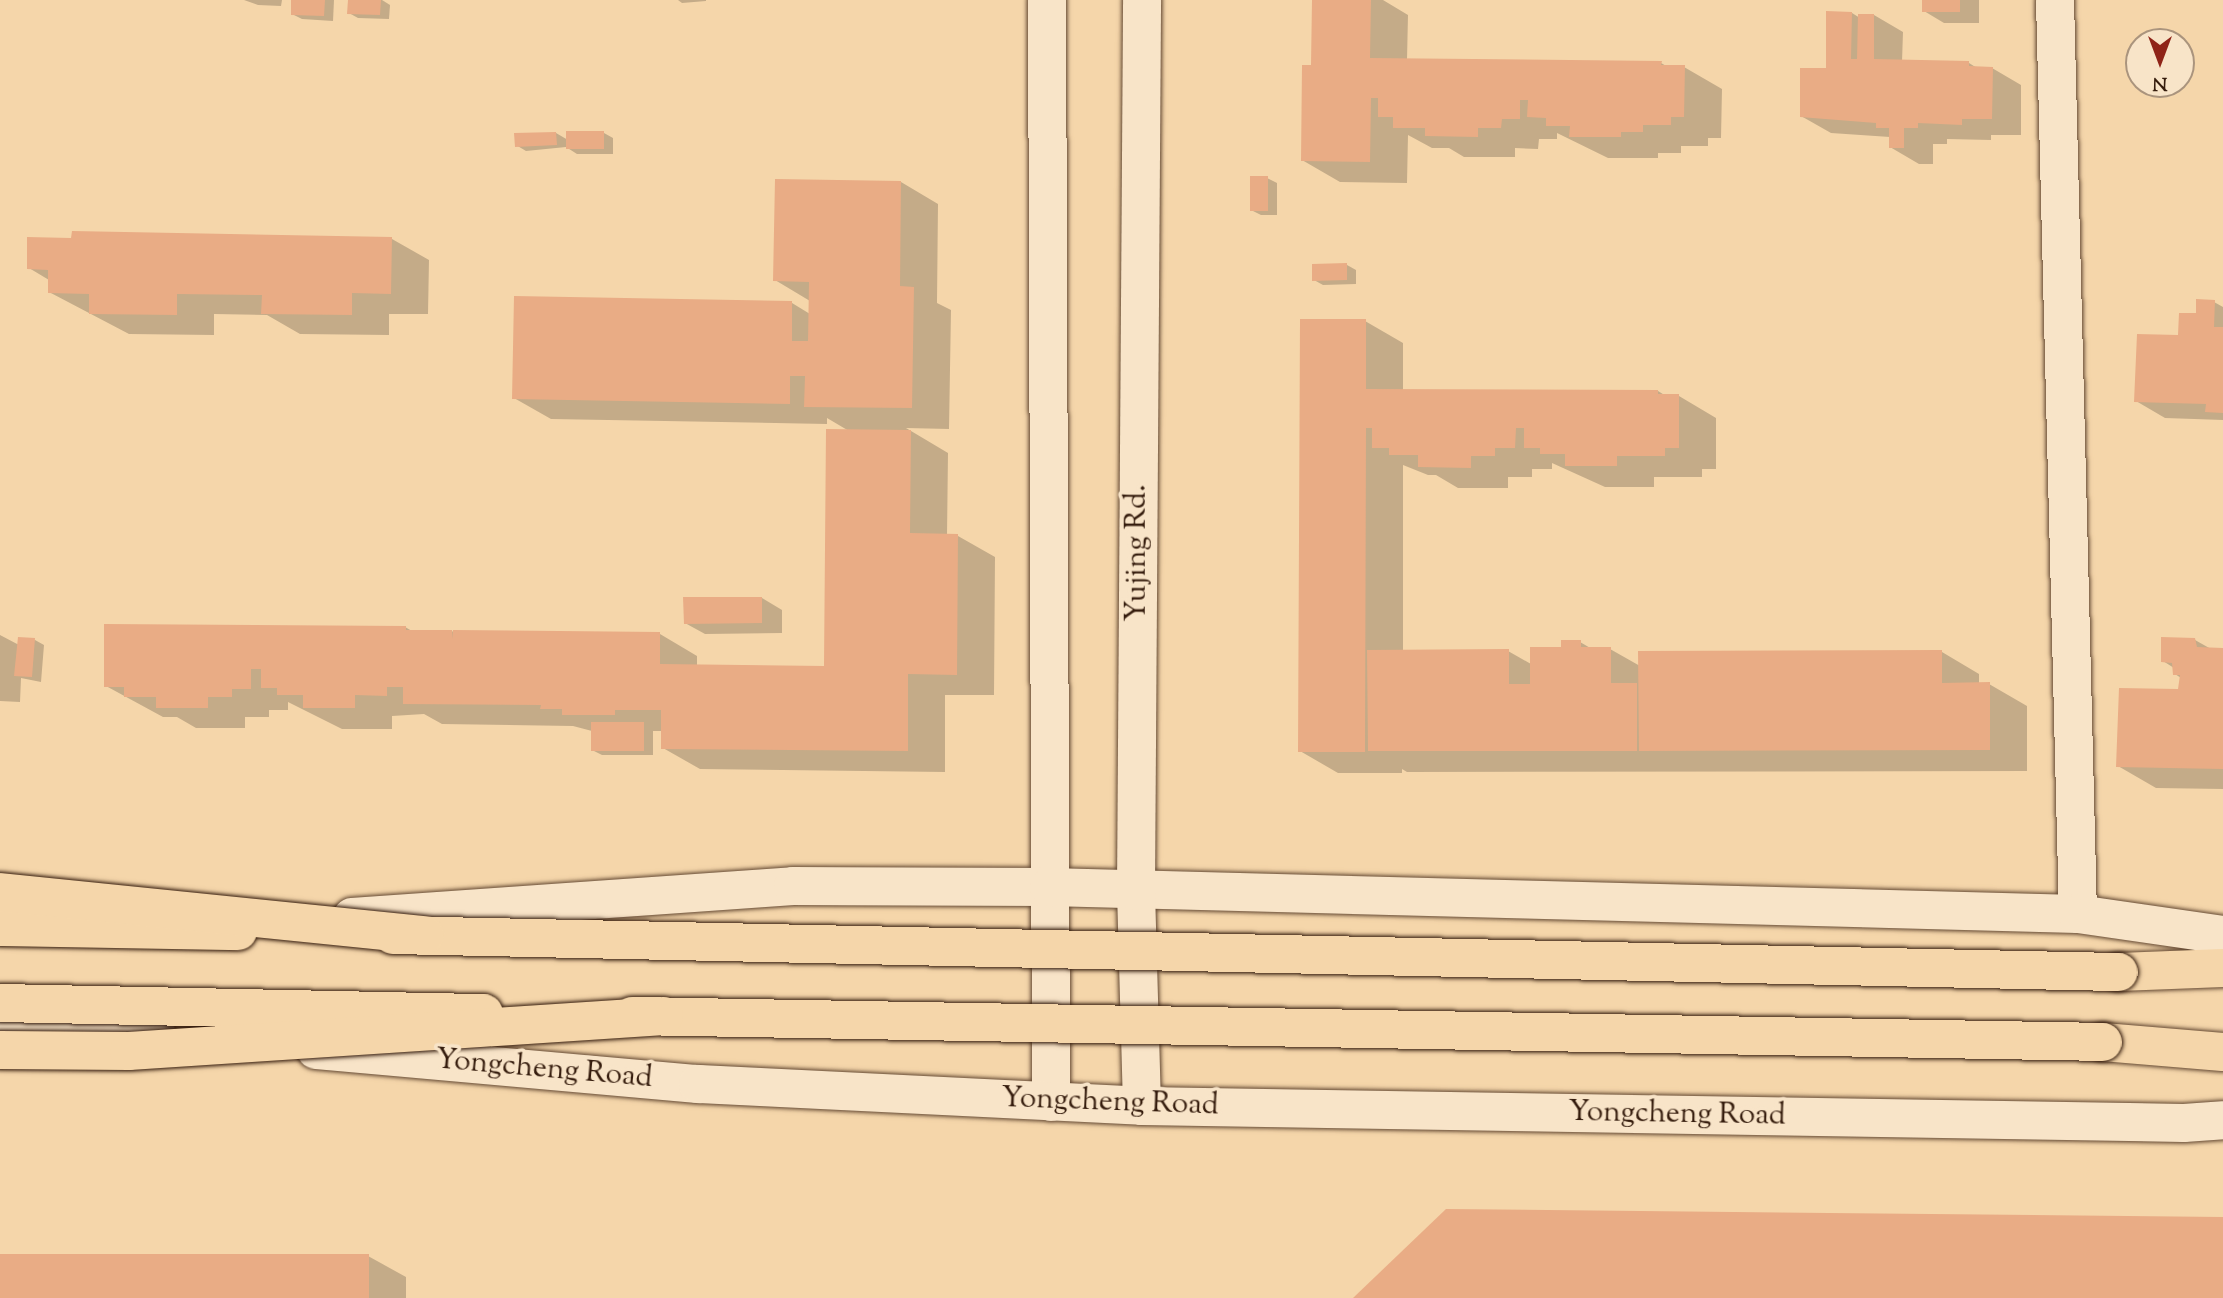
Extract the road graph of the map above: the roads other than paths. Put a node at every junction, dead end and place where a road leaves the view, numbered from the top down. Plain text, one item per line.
1 (1047, 0) edge
2 (1142, 0) edge
3 (2055, 0) edge
4 (1049, 887) junction
5 (1136, 891) junction
6 (0, 892) edge
7 (2078, 914) junction
8 (0, 918) edge
9 (0, 926) edge
10 (425, 935) junction
11 (2223, 935) edge
12 (2223, 968) edge
13 (0, 1003) edge
14 (664, 1016) junction
15 (0, 1024) edge
16 (0, 1050) edge
17 (2223, 1052) edge
18 (1051, 1102) junction
19 (1142, 1106) junction
20 (2223, 1120) edge

1 - 4 street
2 - 5 street, Yujing Rd.
3 - 7 street
4 - 5 street
4 - 8 street
4 - 18 street
5 - 7 street
5 - 19 street, Yujing Rd.
6 - 10 main road, bridge
7 - 11 street
9 - 10 main road, bridge
10 - 12 main road, bridge
13 - 14 main road, bridge
14 - 16 main road, bridge
14 - 17 main road, bridge
15 - 18 street, Yongcheng Road
18 - 19 street, Yongcheng Road
19 - 20 street, Yongcheng Road

